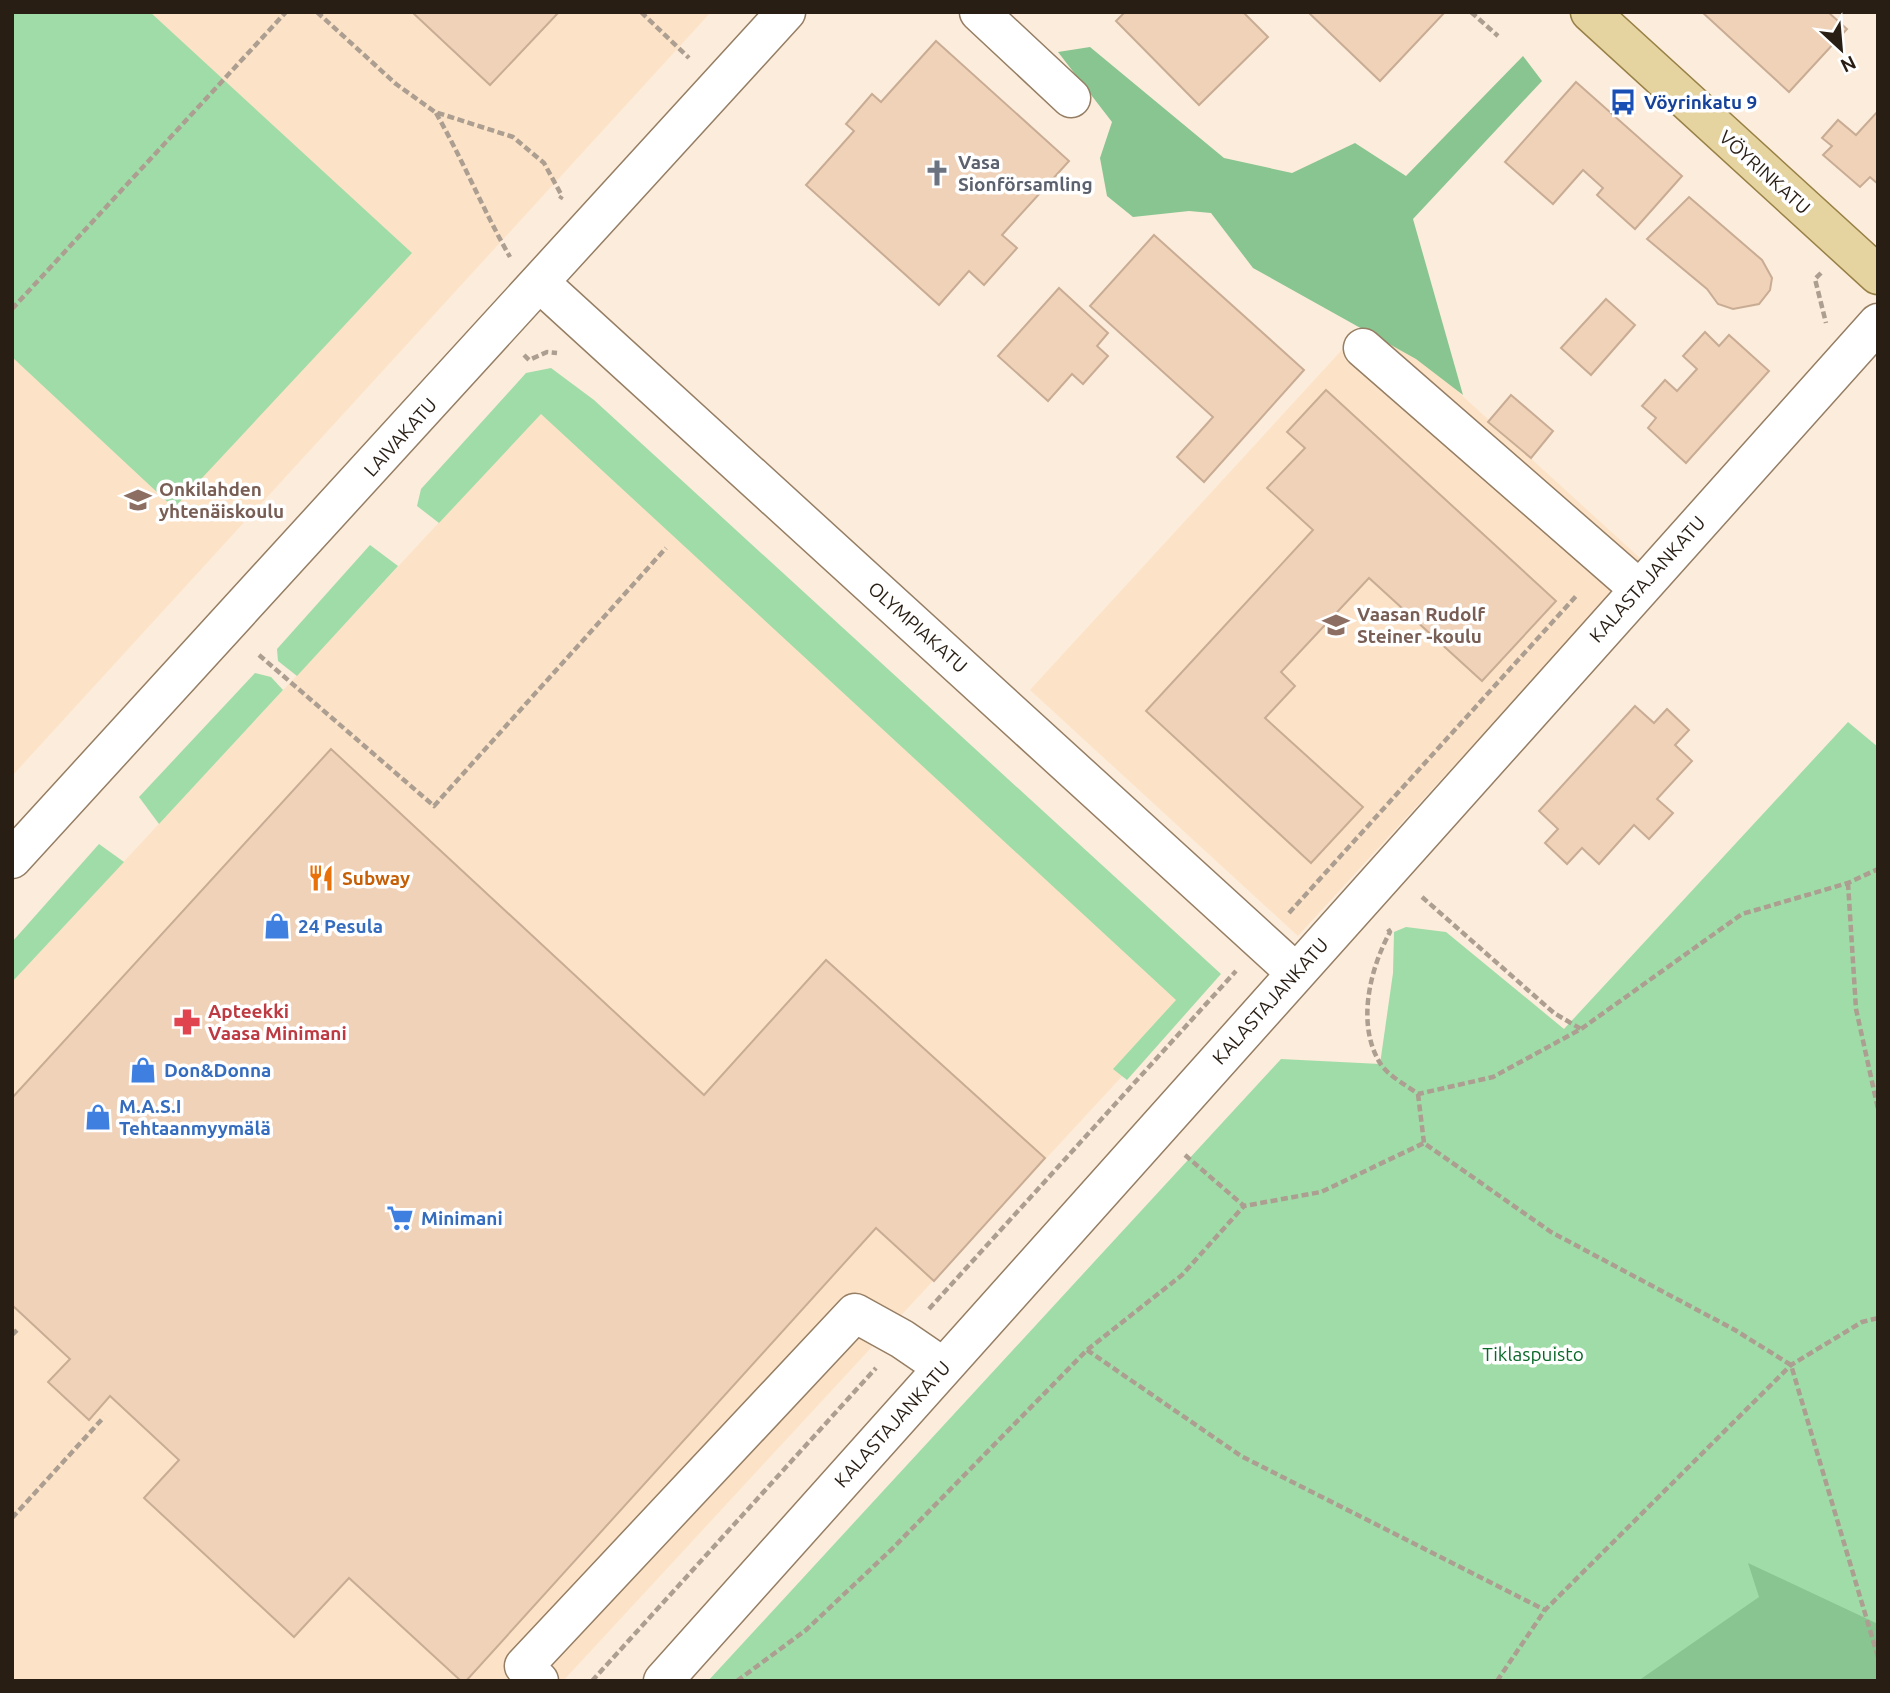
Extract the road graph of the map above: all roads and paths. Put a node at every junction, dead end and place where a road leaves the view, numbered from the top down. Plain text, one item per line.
1 (286, 12) edge
2 (317, 12) edge
3 (641, 12) edge
4 (786, 12) edge
5 (979, 12) edge
6 (1471, 12) edge
7 (1590, 12) edge
8 (1498, 36) dead end
9 (689, 58) dead end
10 (1071, 98) dead end
11 (435, 112) junction
12 (562, 197) dead end
13 (510, 257) dead end
14 (1878, 275) edge
15 (1815, 279) dead end
16 (540, 283) junction
17 (12, 309) edge
18 (1878, 323) edge
19 (1818, 333) dead end
20 (1363, 348) dead end
21 (564, 354) dead end
22 (529, 360) dead end
23 (666, 548) dead end
24 (1608, 561) junction
25 (1639, 589) junction
26 (259, 655) dead end
27 (12, 859) edge
28 (1878, 869) edge
29 (1848, 883) junction
30 (1422, 897) dead end
31 (1390, 932) dead end
32 (1263, 943) junction
33 (1295, 972) junction
34 (1581, 1029) junction
35 (1418, 1094) junction
36 (1878, 1109) edge
37 (1156, 1128) junction
38 (1424, 1143) junction
39 (1244, 1206) junction
40 (1878, 1318) edge
41 (17, 1330) dead end
42 (12, 1335) edge
43 (1087, 1350) junction
44 (1791, 1365) junction
45 (943, 1367) junction
46 (104, 1416) dead end
47 (12, 1518) edge
48 (1545, 1610) junction
49 (1878, 1657) edge
50 (539, 1681) edge
51 (663, 1681) edge
52 (737, 1681) edge
53 (1497, 1681) edge

1 - 17 path
2 - 11 path
3 - 9 path
4 - 16 street, LAIVAKATU
5 - 10 street
6 - 8 path
7 - 14 main road, VÖYRINKATU
11 - 12 path
11 - 13 path
15 - 19 path
16 - 27 street, LAIVAKATU
16 - 32 street, OLYMPIAKATU
18 - 25 street, KALASTAJANKATU
20 - 24 street
21 - 22 path
23 - 26 path
24 - 25 street
24 - 32 path
25 - 33 street, KALASTAJANKATU
28 - 29 path
29 - 34 path
29 - 36 path
30 - 34 path
31 - 35 path
32 - 33 street, OLYMPIAKATU
33 - 37 street, KALASTAJANKATU
34 - 35 path
35 - 38 path
37 - 39 path
37 - 45 street, KALASTAJANKATU
38 - 39 path
38 - 44 path
39 - 43 path
40 - 44 path
41 - 42 path
43 - 48 path
43 - 52 path
44 - 48 path
44 - 49 path
45 - 50 street
45 - 51 street, KALASTAJANKATU
46 - 47 path
48 - 53 path

